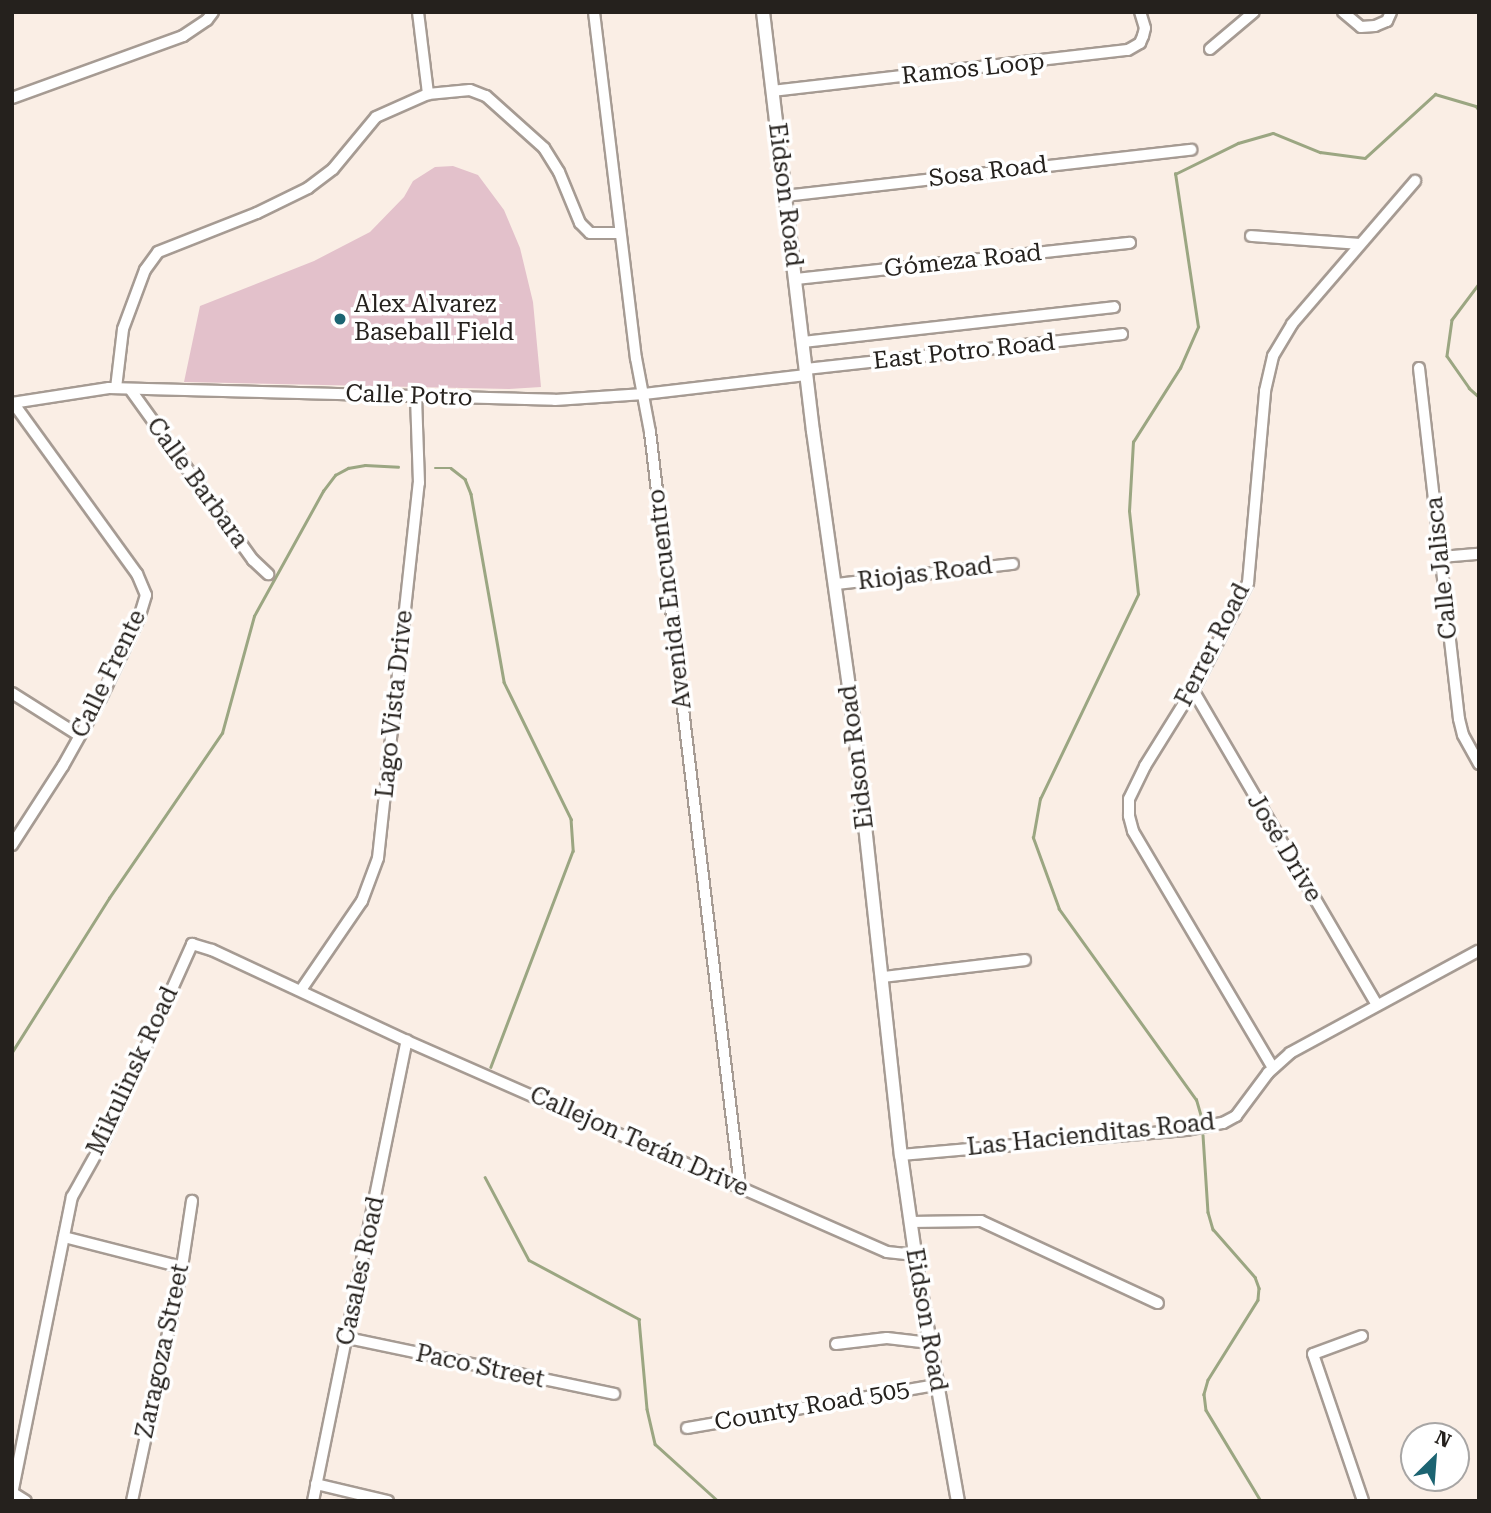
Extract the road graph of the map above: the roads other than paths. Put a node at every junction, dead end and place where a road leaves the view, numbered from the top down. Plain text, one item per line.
1 (214, 12) edge
2 (418, 12) edge
3 (594, 12) edge
4 (763, 12) edge
5 (1140, 12) edge
6 (1254, 12) edge
7 (1343, 12) edge
8 (1389, 17) edge
9 (1210, 48) dead end
10 (772, 91) junction
11 (428, 94) junction
12 (12, 98) edge
13 (1191, 150) dead end
14 (1415, 181) dead end
15 (785, 196) junction
16 (620, 233) junction
17 (1251, 236) dead end
18 (1130, 243) dead end
19 (1359, 244) junction
20 (796, 279) junction
21 (1114, 307) dead end
22 (1122, 334) dead end
23 (803, 342) junction
24 (1419, 368) dead end
25 (806, 372) junction
26 (116, 388) junction
27 (130, 388) junction
28 (644, 394) junction
29 (416, 396) junction
30 (12, 403) edge
31 (1479, 554) edge
32 (1441, 557) junction
33 (1013, 564) dead end
34 (268, 574) dead end
35 (837, 584) junction
36 (1193, 690) junction
37 (12, 693) edge
38 (80, 736) junction
39 (1479, 764) edge
40 (12, 845) edge
41 (192, 944) joint
42 (1478, 951) edge
43 (1026, 960) dead end
44 (883, 977) junction
45 (301, 990) junction
46 (1377, 1005) junction
47 (407, 1041) junction
48 (1273, 1068) junction
49 (901, 1155) junction
50 (740, 1187) junction
51 (192, 1202) dead end
52 (910, 1222) junction
53 (64, 1237) junction
54 (915, 1255) junction
55 (182, 1267) junction
56 (1158, 1303) dead end
57 (1362, 1336) dead end
58 (347, 1338) junction
59 (930, 1343) junction
60 (836, 1344) dead end
61 (937, 1385) junction
62 (614, 1394) dead end
63 (687, 1428) dead end
64 (316, 1484) junction
65 (12, 1494) edge
66 (26, 1501) edge
67 (132, 1501) edge
68 (313, 1501) edge
69 (388, 1501) edge
70 (958, 1501) edge
71 (1363, 1501) edge

1 - 12 street
2 - 11 street
3 - 16 street, Avenida Encuentro
4 - 10 street, Eidson Road
5 - 10 street, Ramos Loop
6 - 9 street
7 - 8 street
10 - 15 street, Eidson Road
11 - 16 street
11 - 26 street
13 - 15 street, Sosa Road
14 - 19 street, Ferrer Road
15 - 20 street, Eidson Road
16 - 28 street, Avenida Encuentro
17 - 19 street
18 - 20 street, Gómeza Road
19 - 36 street, Ferrer Road
20 - 23 street, Eidson Road
21 - 23 street
22 - 25 street, East Potro Road
23 - 25 street, Eidson Road
24 - 32 street, Calle Jalisca
25 - 28 street, Calle Potro
25 - 35 street, Eidson Road
26 - 27 street, Calle Potro
26 - 30 street, Calle Potro
27 - 29 street, Calle Potro
27 - 34 street, Calle Barbara
28 - 29 street, Calle Potro
28 - 50 street, Avenida Encuentro
29 - 45 street, Lago Vista Drive
30 - 38 street, Calle Frente
31 - 32 street
32 - 39 street, Calle Jalisca
33 - 35 street, Riojas Road
35 - 44 street, Eidson Road
36 - 46 street, José Drive
36 - 48 street, Ferrer Road
37 - 38 street
38 - 40 street, Calle Frente
41 - 45 street, Callejon Terán Drive
41 - 53 street, Mikulinsk Road
42 - 46 street, Las Hacienditas Road
43 - 44 street
44 - 49 street, Eidson Road
45 - 47 street, Callejon Terán Drive
46 - 48 street, Las Hacienditas Road
47 - 50 street, Callejon Terán Drive
47 - 58 street, Casales Road
48 - 49 street, Las Hacienditas Road
49 - 52 street, Eidson Road
50 - 54 street, Callejon Terán Drive
51 - 55 street, Zaragoza Street
52 - 54 street, Eidson Road
52 - 56 street
53 - 55 street
53 - 65 street, Mikulinsk Road
54 - 59 street, Eidson Road
55 - 67 street, Zaragoza Street
57 - 71 street
58 - 62 street, Paco Street
58 - 64 street, Casales Road
59 - 60 street
59 - 61 street, Eidson Road
61 - 63 street, County Road 505
61 - 70 street, Eidson Road
64 - 68 street, Casales Road
64 - 69 street
65 - 66 street

